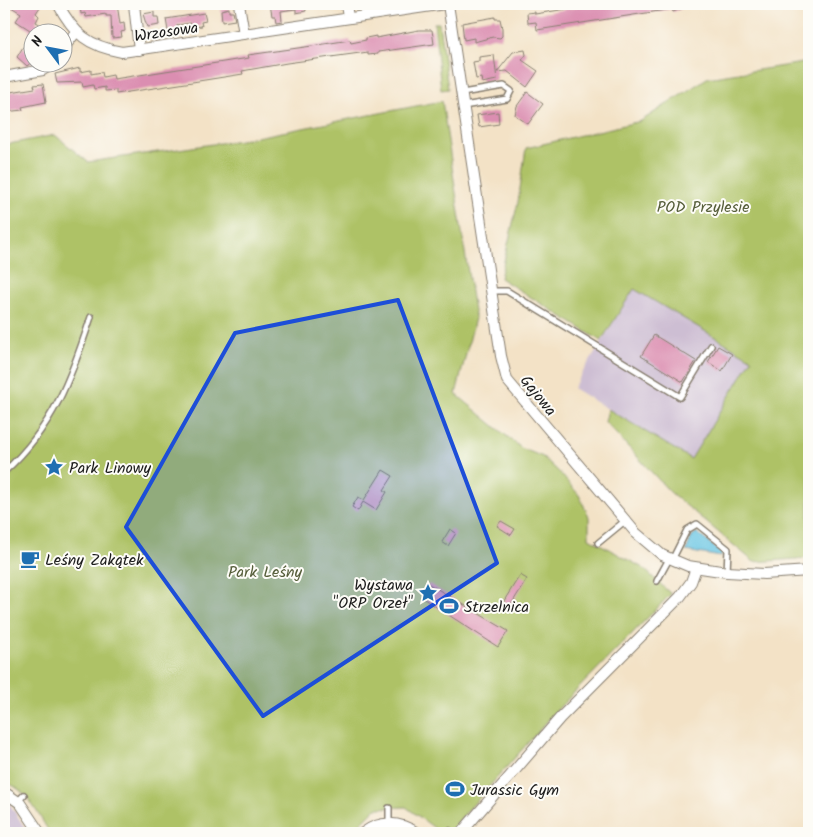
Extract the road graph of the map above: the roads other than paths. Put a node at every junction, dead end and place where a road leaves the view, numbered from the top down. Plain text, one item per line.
1 (58, 4) edge
2 (134, 4) edge
3 (239, 4) edge
4 (346, 4) edge
5 (446, 4) edge
6 (348, 18) junction
7 (76, 32) junction
8 (244, 34) junction
9 (72, 37) edge
10 (139, 50) junction
11 (32, 72) edge
12 (4, 77) edge
13 (462, 93) junction
14 (464, 106) junction
15 (491, 291) junction
16 (91, 318) dead end
17 (711, 346) dead end
18 (4, 472) edge
19 (626, 520) junction
20 (598, 543) dead end
21 (671, 559) junction
22 (696, 568) junction
23 (809, 571) edge
24 (727, 572) junction
25 (658, 581) dead end
26 (4, 792) edge
27 (389, 808) dead end
28 (389, 823) junction
29 (40, 833) edge
30 (363, 833) edge
31 (417, 833) edge
32 (461, 833) edge

1 - 7 street, Wrzosowa
2 - 10 street
3 - 8 street
4 - 6 street
5 - 6 street, Wrzosowa
5 - 13 street, Gajowa
6 - 8 street, Wrzosowa
7 - 9 street
7 - 10 street, Wrzosowa
8 - 10 street, Wrzosowa
11 - 12 street
13 - 14 street, Gajowa
13 - 14 lane
14 - 15 street, Gajowa
15 - 17 lane
15 - 19 street, Gajowa
16 - 18 lane
19 - 20 lane
19 - 21 street, Gajowa
21 - 22 street, Gajowa
21 - 24 lane
21 - 25 lane
22 - 24 street, Gajowa
22 - 32 street
23 - 24 street, Gajowa
26 - 29 street
27 - 28 lane
28 - 30 street
28 - 31 street

